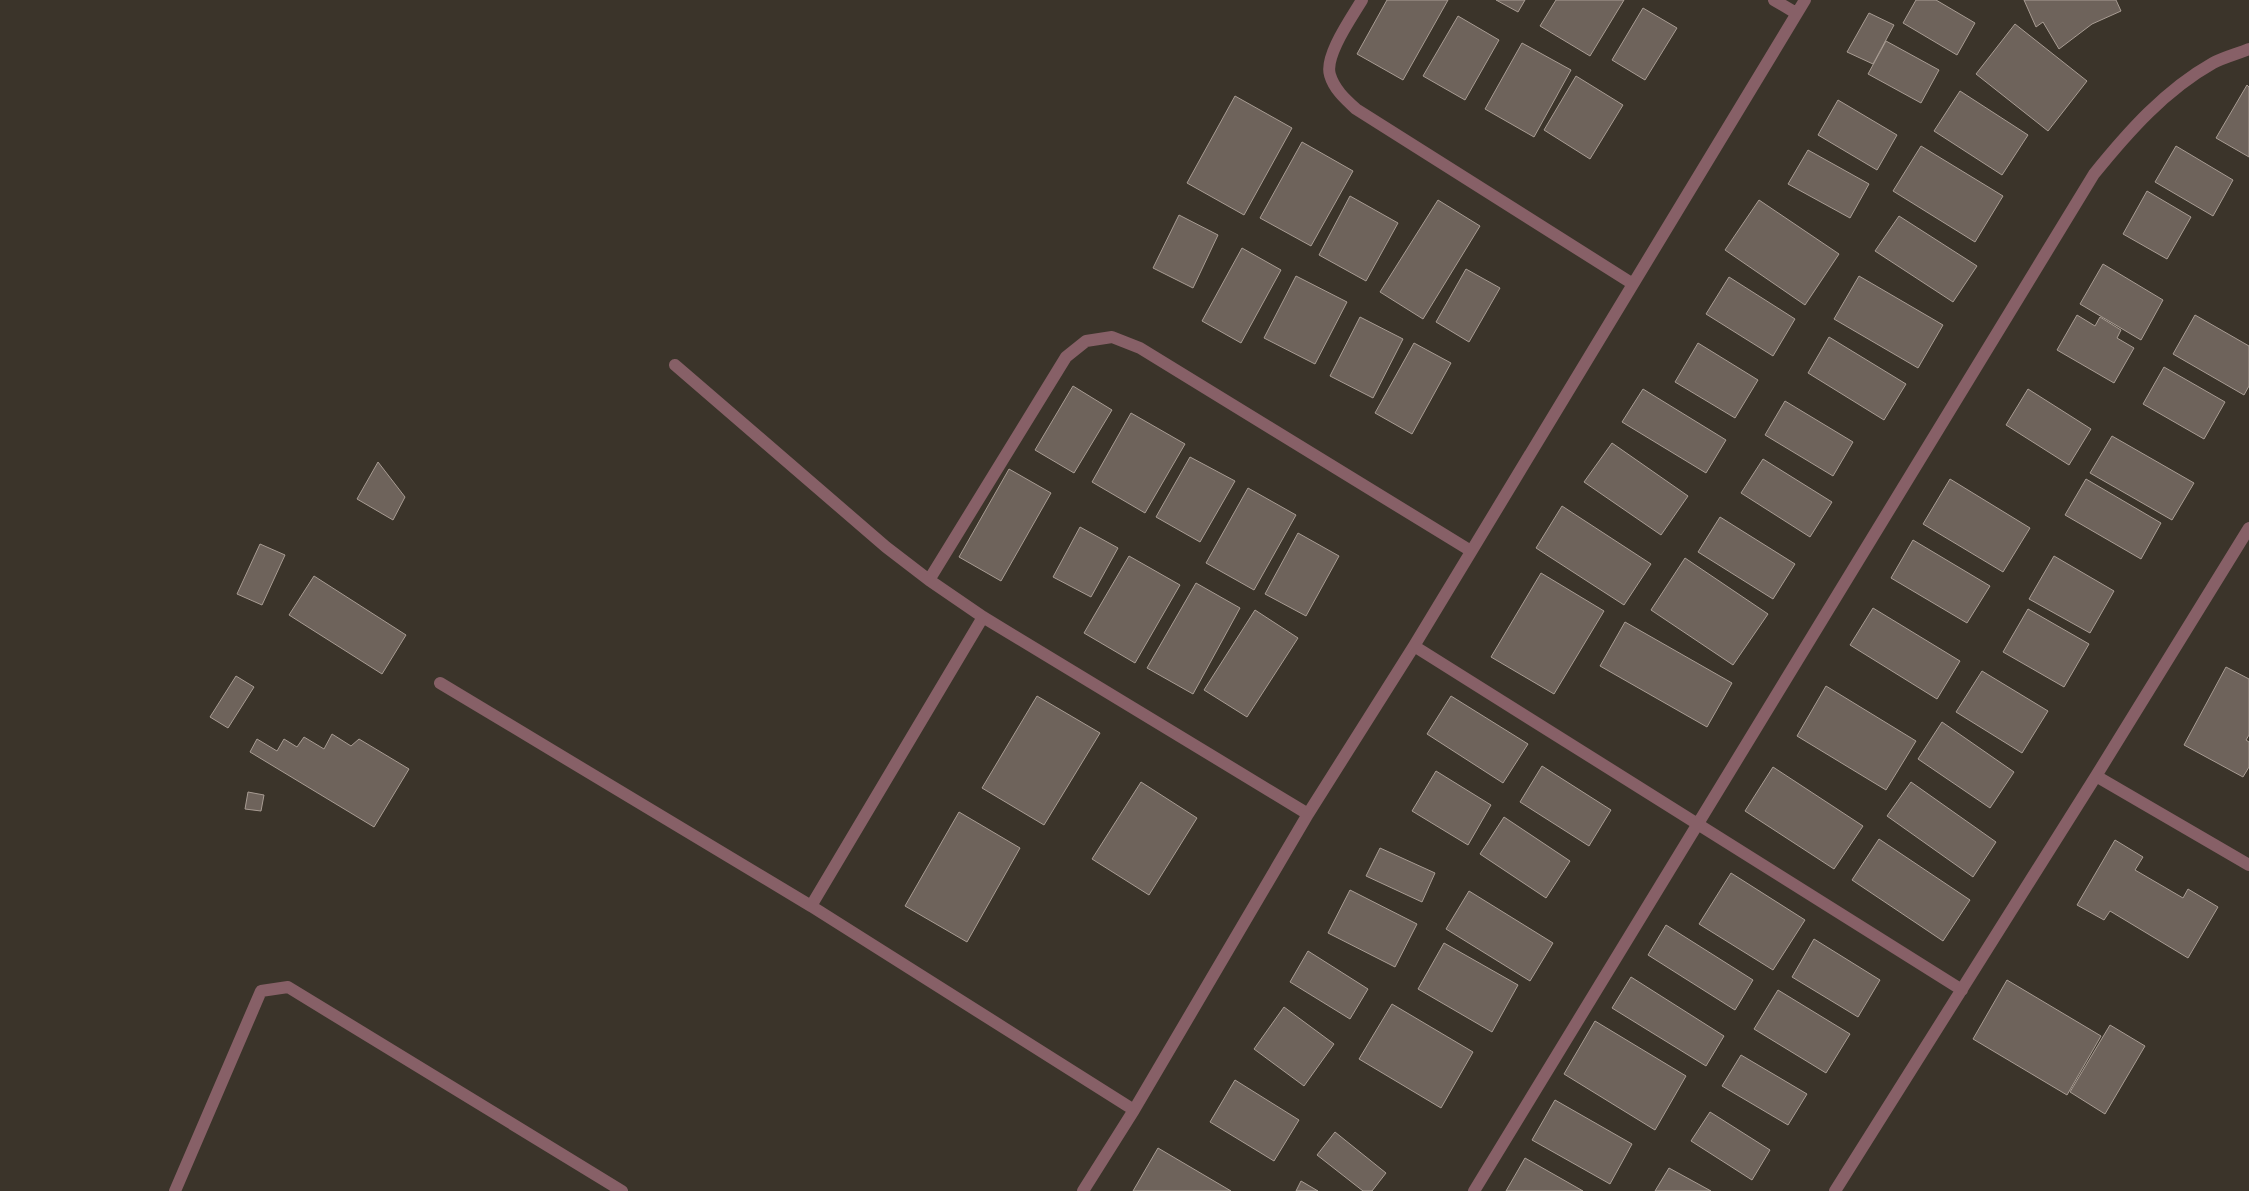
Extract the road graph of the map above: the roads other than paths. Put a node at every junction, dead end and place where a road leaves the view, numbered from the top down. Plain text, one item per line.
1 (1362, 0) edge
2 (1774, 0) edge
3 (1805, 0) edge
4 (1796, 13) junction
5 (2249, 49) edge
6 (1633, 284) junction
7 (675, 365) dead end
8 (2249, 528) edge
9 (1471, 551) junction
10 (929, 580) junction
11 (982, 617) junction
12 (1414, 646) junction
13 (440, 683) dead end
14 (2096, 776) junction
15 (1308, 814) junction
16 (1698, 825) junction
17 (2249, 865) edge
18 (811, 906) junction
19 (1962, 990) junction
20 (1134, 1110) junction
21 (603, 1186) edge
22 (174, 1191) edge
23 (622, 1191) edge
24 (1083, 1191) edge
25 (1474, 1191) edge
26 (1835, 1191) edge

1 - 6 street
2 - 4 street
3 - 4 street
4 - 6 street
5 - 16 street
6 - 9 street
7 - 10 street
8 - 14 street
9 - 10 street
9 - 12 street
10 - 11 street
11 - 15 street
11 - 18 street
12 - 15 street
12 - 16 street
13 - 18 street
14 - 17 street
14 - 19 street
15 - 20 street
16 - 19 street
16 - 25 street
18 - 20 street
19 - 26 street
20 - 24 street
21 - 22 street
21 - 23 street

